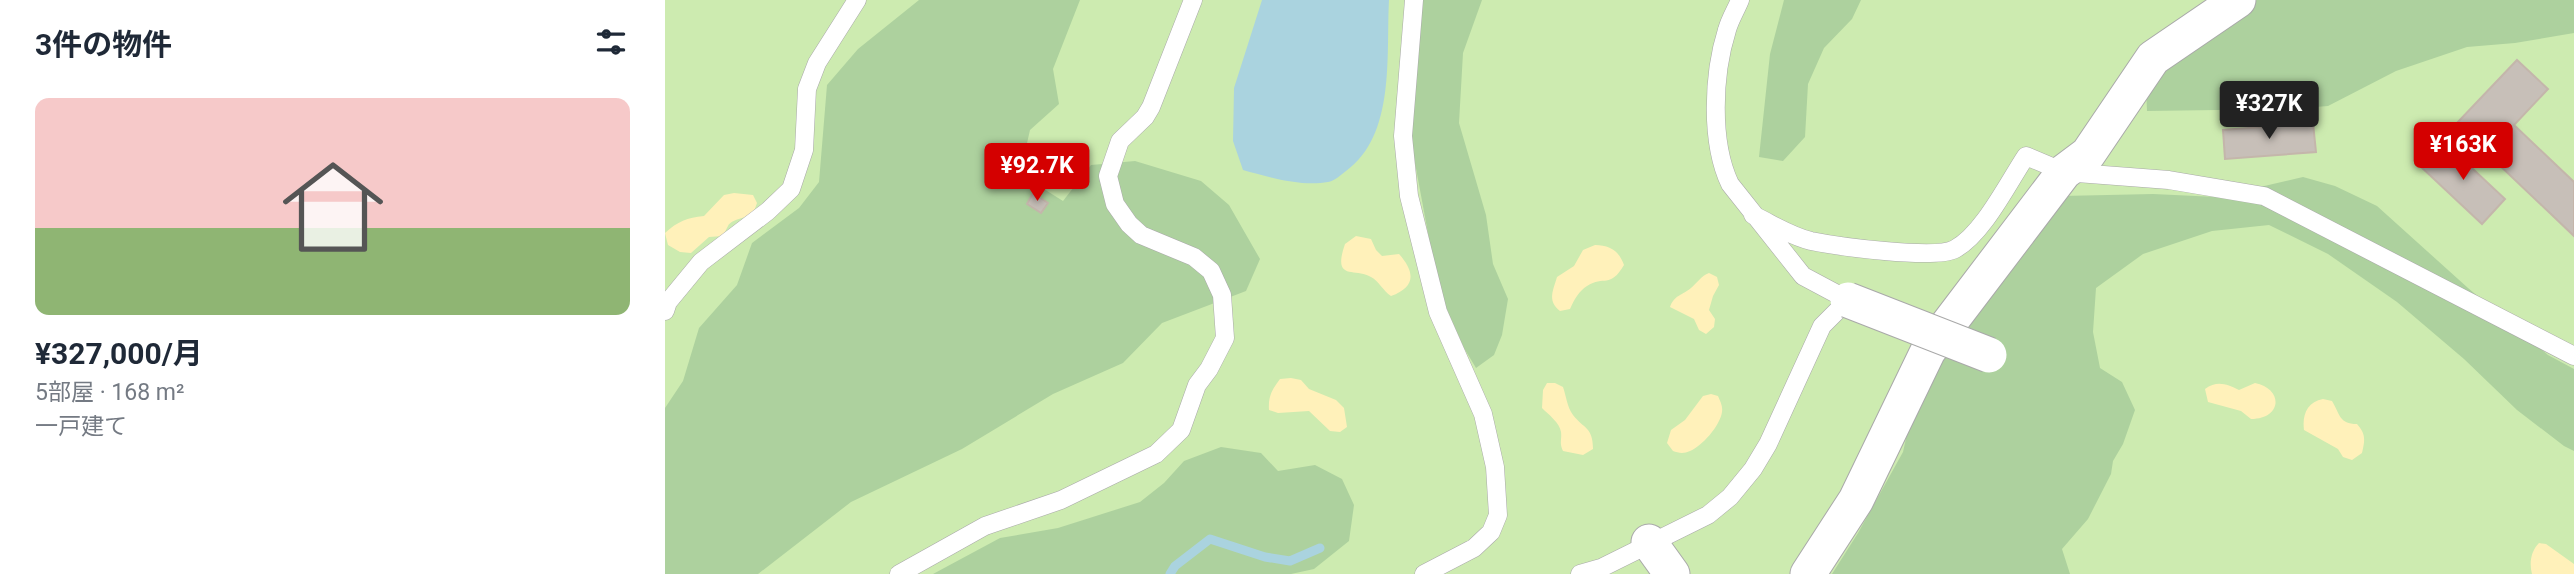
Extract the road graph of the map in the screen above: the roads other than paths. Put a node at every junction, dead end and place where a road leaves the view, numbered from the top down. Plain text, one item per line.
1 (857, 0) edge
2 (1193, 0) edge
3 (1414, 0) edge
4 (1740, 0) edge
5 (2238, 0) edge
6 (2064, 172) junction
7 (1753, 215) junction
8 (1848, 300) junction
9 (665, 311) edge
10 (1989, 355) dead end
11 (2574, 356) edge
12 (1649, 542) junction
13 (899, 574) edge
14 (1424, 574) edge
15 (1580, 574) edge
16 (1672, 574) edge
17 (1808, 574) edge

1 - 9 lane
2 - 13 lane
3 - 14 lane
4 - 7 lane
5 - 6 street
6 - 7 lane
6 - 11 lane
6 - 17 street
7 - 8 lane
8 - 10 street, bridge
8 - 12 lane
12 - 15 lane
12 - 16 street

